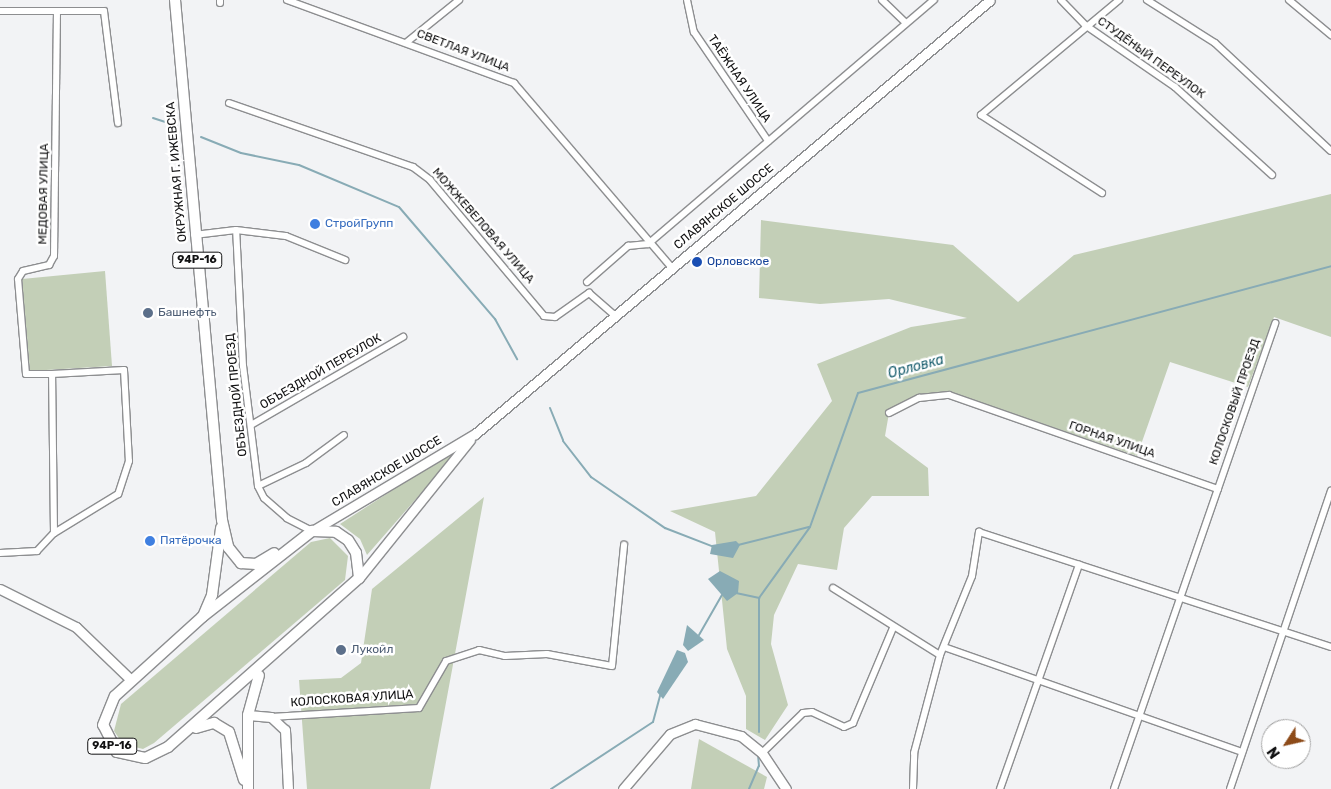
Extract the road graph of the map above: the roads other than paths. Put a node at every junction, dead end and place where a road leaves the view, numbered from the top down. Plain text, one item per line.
1 (175, 0) edge
2 (287, 0) edge
3 (459, 0) edge
4 (687, 0) edge
5 (882, 0) edge
6 (934, 0) edge
7 (990, 0) edge
8 (1061, 0) edge
9 (1119, 0) edge
10 (1147, 0) edge
11 (1289, 0) edge
12 (0, 11) edge
13 (57, 13) junction
14 (906, 23) junction
15 (1087, 26) junction
16 (1331, 36) edge
17 (407, 42) junction
18 (229, 103) dead end
19 (118, 123) dead end
20 (768, 141) junction
21 (1331, 151) edge
22 (1272, 175) dead end
23 (1102, 193) dead end
24 (236, 230) junction
25 (194, 236) junction
26 (648, 244) junction
27 (345, 260) dead end
28 (672, 268) junction
29 (586, 282) dead end
30 (615, 316) junction
31 (1276, 323) dead end
32 (403, 337) dead end
33 (52, 374) junction
34 (889, 413) dead end
35 (251, 425) junction
36 (475, 434) junction
37 (344, 435) dead end
38 (258, 486) junction
39 (1218, 489) junction
40 (1331, 491) edge
41 (222, 520) junction
42 (312, 531) junction
43 (54, 533) junction
44 (624, 545) dead end
45 (1, 555) edge
46 (1079, 565) junction
47 (359, 578) junction
48 (833, 588) dead end
49 (0, 589) edge
50 (1180, 599) junction
51 (202, 617) junction
52 (893, 628) junction
53 (1284, 630) junction
54 (944, 647) junction
55 (1331, 647) edge
56 (940, 655) junction
57 (263, 668) junction
58 (130, 679) junction
59 (1038, 680) junction
60 (248, 715) junction
61 (1139, 716) junction
62 (271, 717) junction
63 (178, 739) junction
64 (1242, 752) junction
65 (762, 753) junction
66 (247, 789) edge
67 (288, 789) edge
68 (623, 789) edge
69 (786, 789) edge
70 (913, 789) edge
71 (1000, 789) edge
72 (1114, 789) edge
73 (1230, 789) edge

1 - 25 main road, ОКРУЖНАЯ Г. ИЖЕВСКА / 94Р-16
2 - 17 street, СВЕТЛАЯ УЛИЦА
3 - 17 street
4 - 20 street, ТАЁЖНАЯ УЛИЦА
5 - 14 street
6 - 14 street
7 - 28 main road, СЛАВЯНСКОЕ ШОССЕ
8 - 15 street, СТУДЁНЫЙ ПЕРЕУЛОК
9 - 15 street
10 - 21 street
11 - 16 street
12 - 13 street
13 - 19 street
13 - 33 street, МЕДОВАЯ УЛИЦА
14 - 20 street
15 - 22 street, СТУДЁНЫЙ ПЕРЕУЛОК
15 - 23 street
17 - 26 street, СВЕТЛАЯ УЛИЦА
18 - 30 street, МОЖЖЕВЕЛОВАЯ УЛИЦА
20 - 26 street
24 - 25 street
24 - 27 street
24 - 35 street, ОБЪЕЗДНОЙ ПРОЕЗД
25 - 41 main road, ОКРУЖНАЯ Г. ИЖЕВСКА / 94Р-16
26 - 28 street, СВЕТЛАЯ УЛИЦА
26 - 29 street
28 - 30 main road, СЛАВЯНСКОЕ ШОССЕ
30 - 36 main road, СЛАВЯНСКОЕ ШОССЕ
31 - 39 street, КОЛОСКОВЫЙ ПРОЕЗД
32 - 35 street, ОБЪЕЗДНОЙ ПЕРЕУЛОК
33 - 43 street
33 - 43 street
34 - 39 street, ГОРНАЯ УЛИЦА
35 - 38 street, ОБЪЕЗДНОЙ ПРОЕЗД
36 - 42 main road, СЛАВЯНСКОЕ ШОССЕ
36 - 47 main road, СЛАВЯНСКОЕ ШОССЕ
37 - 38 street
38 - 42 street
39 - 50 street
40 - 53 street
41 - 42 main road, ОКРУЖНАЯ Г. ИЖЕВСКА / 94Р-16
41 - 51 main road, ОКРУЖНАЯ Г. ИЖЕВСКА / 94Р-16
42 - 47 main road
42 - 51 main road, 94Р-16
43 - 45 street
44 - 62 street, КОЛОСКОВАЯ УЛИЦА
46 - 50 street
46 - 54 street
46 - 59 street
47 - 57 main road, 94Р-16
48 - 52 street
49 - 58 main road
50 - 53 street
50 - 61 street
51 - 58 main road, 94Р-16
52 - 56 street
52 - 65 street
53 - 55 street
53 - 64 street
54 - 56 street
54 - 59 street
56 - 70 street
57 - 60 main road, 94Р-16
57 - 63 main road, 94Р-16
58 - 63 main road, 94Р-16
59 - 61 street
59 - 71 street
60 - 62 main road, КОЛОСКОВАЯ УЛИЦА
60 - 66 main road, 94Р-16
61 - 64 street
61 - 72 street
62 - 67 main road, КОЛОСКОВАЯ УЛИЦА
63 - 66 main road, 94Р-16
64 - 73 street
65 - 68 main road
65 - 69 main road

